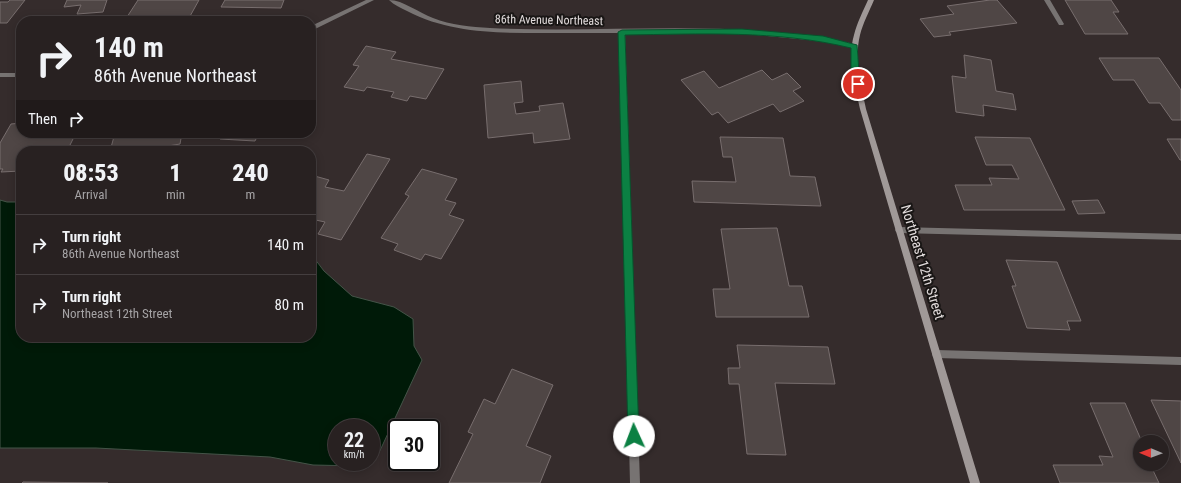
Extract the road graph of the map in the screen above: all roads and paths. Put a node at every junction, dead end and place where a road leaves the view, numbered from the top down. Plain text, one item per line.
1 (371, 0) edge
2 (392, 0) edge
3 (871, 0) edge
4 (1047, 0) edge
5 (1061, 24) dead end
6 (316, 27) edge
7 (622, 32) junction
8 (855, 46) junction
9 (0, 75) edge
10 (16, 75) edge
11 (899, 230) junction
12 (1181, 237) edge
13 (936, 354) junction
14 (1181, 361) edge
15 (635, 483) edge
16 (975, 483) edge

1 - 6 street
2 - 7 street, 86th Avenue Northeast
3 - 8 main road, Northeast 12th Street
4 - 5 street
7 - 8 street, 86th Avenue Northeast
7 - 15 street
8 - 11 main road, Northeast 12th Street
9 - 10 street
11 - 12 street
11 - 13 main road, Northeast 12th Street
13 - 14 street
13 - 16 main road, Northeast 12th Street

